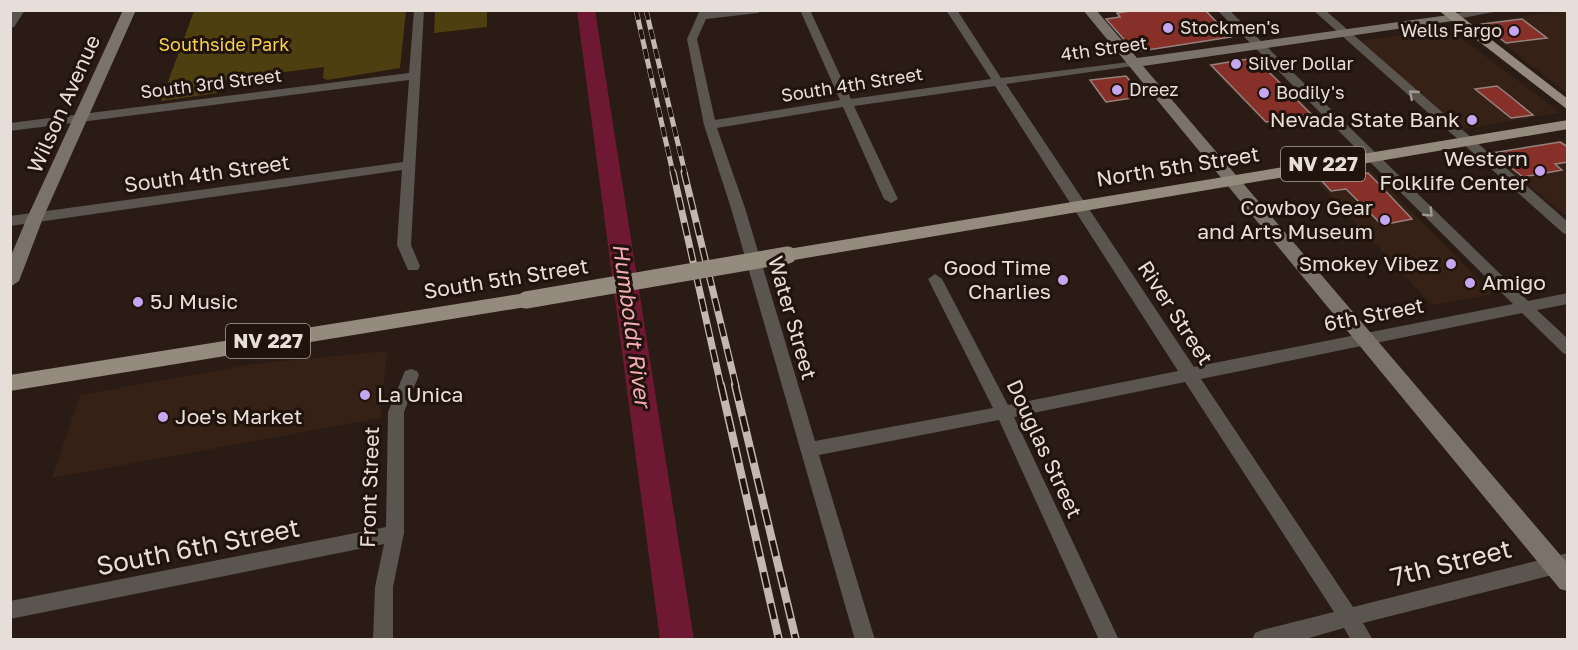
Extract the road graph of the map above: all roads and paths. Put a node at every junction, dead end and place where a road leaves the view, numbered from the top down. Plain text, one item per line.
1 (20, 10) edge
2 (130, 10) edge
3 (419, 10) edge
4 (758, 10) edge
5 (805, 10) edge
6 (951, 10) edge
7 (1089, 10) edge
8 (1222, 10) edge
9 (1318, 10) edge
10 (1498, 10) edge
11 (704, 13) edge
12 (1448, 14) edge
13 (10, 25) edge
14 (1343, 32) junction
15 (1257, 45) junction
16 (1133, 63) junction
17 (415, 76) junction
18 (999, 82) junction
19 (847, 103) junction
20 (1568, 106) edge
21 (80, 118) junction
22 (1568, 124) edge
23 (710, 125) junction
24 (10, 127) edge
25 (1466, 141) junction
26 (1372, 156) junction
27 (409, 165) junction
28 (1230, 179) junction
29 (891, 199) dead end
30 (1079, 205) junction
31 (35, 218) junction
32 (10, 221) edge
33 (1568, 230) edge
34 (413, 266) dead end
35 (935, 279) dead end
36 (10, 281) edge
37 (1568, 298) edge
38 (1524, 307) junction
39 (1364, 339) junction
40 (1568, 349) edge
41 (1190, 374) junction
42 (411, 375) dead end
43 (10, 383) edge
44 (1003, 411) junction
45 (810, 449) junction
46 (394, 533) junction
47 (1561, 563) edge
48 (1568, 581) edge
49 (10, 610) edge
50 (1349, 617) junction
51 (383, 639) edge
52 (865, 639) edge
53 (1109, 639) edge
54 (1262, 639) edge
55 (1363, 639) edge

1 - 13 street
2 - 21 street, Wilson Avenue
3 - 17 street
4 - 11 street
5 - 19 street
6 - 18 street, River Street
7 - 16 street
8 - 15 street
9 - 14 street
10 - 12 street, 4th Street
11 - 23 street, Water Street
12 - 14 street, 4th Street
12 - 20 main road
14 - 15 street, 4th Street
25 -> 14 street
15 - 16 street, 4th Street
15 - 26 street
16 - 18 street, 4th Street
16 - 28 street
17 - 21 street, South 3rd Street
17 - 27 street
18 - 19 street, South 4th Street
18 - 30 street, River Street
19 - 23 street, South 4th Street
19 - 29 street
21 - 24 street, South 3rd Street
21 - 31 street, Wilson Avenue
22 - 25 main road, North 5th Street / NV 227
23 - 45 street, Water Street
25 - 26 main road, North 5th Street / NV 227
25 - 33 street
26 - 28 main road, North 5th Street / NV 227
26 -> 38 street
27 - 31 street, South 4th Street
27 - 34 street
28 - 30 main road, North 5th Street / NV 227
28 - 39 street
30 - 41 street, River Street
30 - 43 main road, South 5th Street / NV 227, bridge
31 - 32 street, South 4th Street
31 - 36 street, Wilson Avenue
35 - 44 street, Douglas Street
37 - 38 street, 6th Street
38 - 39 street, 6th Street
38 - 40 street
39 - 41 street, 6th Street
39 - 47 street
41 - 44 street
41 - 50 street, River Street
42 - 46 street, Front Street
44 - 45 street
44 - 53 street, Douglas Street
45 - 52 street, Water Street
46 - 49 street, South 6th Street
46 - 51 street, Front Street
47 - 48 street
47 - 50 street, 7th Street
50 - 54 street, 7th Street
50 - 55 street, River Street

